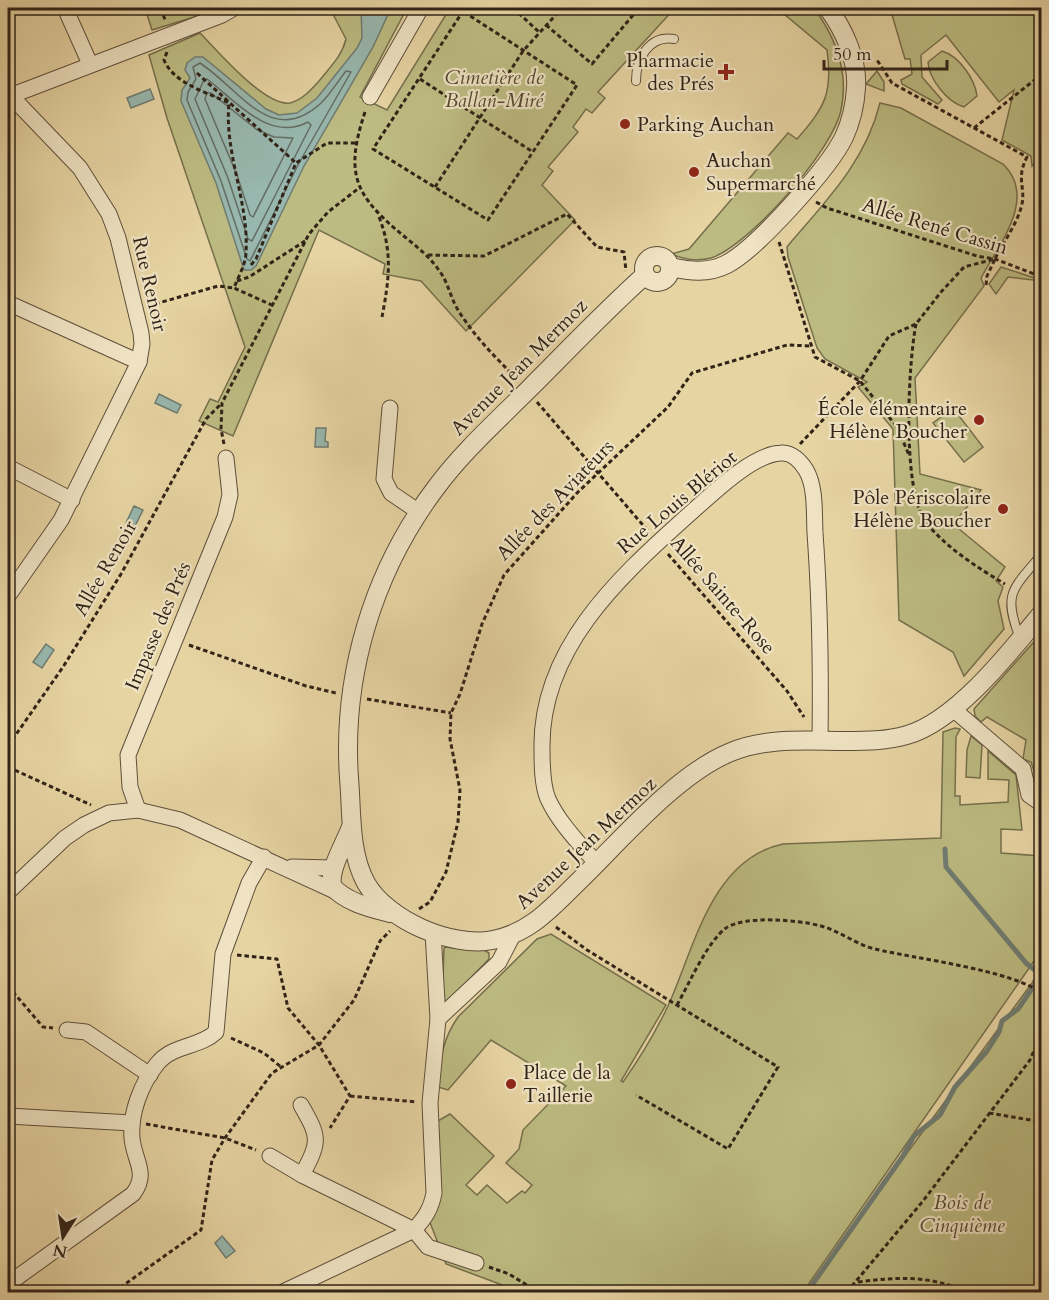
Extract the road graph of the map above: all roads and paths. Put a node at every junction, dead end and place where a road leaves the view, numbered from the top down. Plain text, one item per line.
1 (65, 8) edge
2 (161, 8) edge
3 (234, 8) edge
4 (421, 8) edge
5 (465, 8) edge
6 (513, 8) edge
7 (561, 8) edge
8 (828, 8) edge
9 (636, 9) edge
10 (464, 12) junction
11 (546, 25) junction
12 (539, 32) junction
13 (170, 36) junction
14 (674, 39) dead end
15 (523, 51) junction
16 (877, 60) dead end
17 (90, 64) junction
18 (197, 73) dead end
19 (1041, 74) edge
20 (420, 79) junction
21 (636, 81) dead end
22 (9, 94) edge
23 (370, 97) joint
24 (229, 103) junction
25 (481, 118) junction
26 (974, 128) junction
27 (356, 143) junction
28 (533, 152) junction
29 (296, 164) junction
30 (435, 187) junction
31 (359, 188) junction
32 (820, 204) dead end
33 (378, 215) junction
34 (774, 224) junction
35 (306, 241) junction
36 (427, 255) junction
37 (995, 259) junction
38 (251, 265) dead end
39 (1041, 277) edge
40 (640, 279) junction
41 (237, 281) junction
42 (986, 285) dead end
43 (234, 288) junction
44 (8, 303) edge
45 (274, 306) junction
46 (135, 309) junction
47 (382, 316) dead end
48 (916, 324) junction
49 (811, 346) junction
50 (139, 362) junction
51 (860, 381) junction
52 (528, 390) junction
53 (222, 403) junction
54 (390, 408) dead end
55 (790, 454) junction
56 (909, 457) junction
57 (226, 458) joint
58 (8, 467) edge
59 (599, 473) junction
60 (72, 500) junction
61 (418, 512) junction
62 (658, 542) junction
63 (1041, 554) edge
64 (1014, 589) junction
65 (8, 596) edge
66 (1039, 620) edge
67 (1020, 638) junction
68 (176, 639) junction
69 (351, 697) junction
70 (953, 709) junction
71 (451, 713) junction
72 (820, 741) junction
73 (8, 746) edge
74 (8, 767) edge
75 (1041, 804) edge
76 (138, 810) junction
77 (109, 813) junction
78 (352, 823) junction
79 (264, 857) junction
80 (597, 864) junction
81 (286, 867) junction
82 (333, 868) junction
83 (360, 871) junction
84 (8, 892) edge
85 (337, 892) junction
86 (398, 916) junction
87 (542, 917) junction
88 (433, 932) junction
89 (513, 935) junction
90 (223, 954) junction
91 (8, 986) edge
92 (1041, 994) edge
93 (677, 1005) junction
94 (438, 1019) junction
95 (67, 1030) joint
96 (216, 1032) junction
97 (1041, 1032) edge
98 (319, 1045) junction
99 (280, 1067) junction
100 (150, 1076) junction
101 (636, 1095) dead end
102 (350, 1096) junction
103 (430, 1103) junction
104 (301, 1105) dead end
105 (989, 1113) junction
106 (8, 1116) edge
107 (1041, 1122) edge
108 (132, 1123) junction
109 (225, 1138) junction
110 (316, 1149) junction
111 (270, 1156) joint
112 (302, 1175) junction
113 (414, 1230) junction
114 (476, 1263) joint
115 (856, 1282) junction
116 (8, 1284) edge
117 (114, 1293) edge
118 (283, 1293) edge
119 (538, 1293) edge
120 (847, 1293) edge
121 (967, 1293) edge

1 - 17 street
2 - 13 path
3 - 13 street
4 - 23 street
5 - 10 path
6 - 12 path
7 - 11 path
8 - 34 street, Avenue Jean Mermoz
9 - 11 path
10 - 15 path
10 - 20 path
11 - 12 path
12 - 15 path
13 - 17 street
13 - 24 path
14 - 21 lane
15 - 25 path
15 - 28 path
16 - 26 path
17 - 22 street
18 - 24 path
19 - 26 path
20 - 25 path
20 - 30 path
22 - 46 street, Rue Renoir
23 - 27 path
24 - 29 path
24 - 41 path
25 - 28 path
25 - 30 path
26 - 37 path
27 - 29 path
27 - 31 path
28 - 30 path
29 - 38 path
31 - 33 path
31 - 35 path
32 - 37 path, Allée René Cassin
33 - 36 path, Allée Sainte-Rose
33 - 47 path
34 - 40 street, Avenue Jean Mermoz
34 - 49 path
35 - 41 path
35 - 45 path
36 - 40 path
36 - 52 path, Allée Sainte-Rose
37 - 39 path, Allée René Cassin
37 - 42 path
37 - 48 path
40 - 52 street, Avenue Jean Mermoz
41 - 43 path
43 - 45 path
43 - 46 path
44 - 50 street
45 - 53 path
46 - 50 street, Rue Renoir
48 - 51 path
48 - 56 path
49 - 51 path
49 - 59 path, Allée des Aviateurs
50 - 60 street, Rue Renoir
51 - 55 path
51 - 56 path
52 - 59 path, Allée Sainte-Rose
52 - 61 street, Avenue Jean Mermoz
53 - 57 path
53 - 73 path, Allée Renoir
54 - 61 street
55 - 62 street, Rue Louis Blériot
55 - 72 street
56 - 64 path
57 - 68 street, Impasse des Prés
58 - 60 street
59 - 62 path, Allée Sainte-Rose
59 - 71 path, Allée des Aviateurs
60 - 65 street, Rue Renoir
61 - 69 street, Avenue Jean Mermoz
62 - 72 path, Allée Sainte-Rose
62 - 80 street, Rue Louis Blériot
63 - 64 lane
64 - 67 lane
66 - 67 street, Avenue Jean Mermoz
67 - 70 street, Avenue Jean Mermoz
68 - 69 path
68 - 76 street, Impasse des Prés
69 - 71 path
69 - 78 street, Avenue Jean Mermoz
70 - 72 street, Avenue Jean Mermoz
70 - 75 street
71 - 86 path, Allée des Aviateurs
72 - 80 street, Avenue Jean Mermoz
74 - 77 path
76 - 77 street
76 - 79 street
77 - 84 street
78 - 82 street
78 - 83 street, Avenue Jean Mermoz
79 - 81 street
79 - 90 street
80 - 87 street, Avenue Jean Mermoz
81 - 82 street
81 - 85 street
82 - 83 street
82 - 85 street
83 - 85 street
83 - 86 street, Avenue Jean Mermoz
85 - 86 street
86 - 88 street, Avenue Jean Mermoz
86 - 98 path, Allée des Aviateurs
87 - 89 street, Avenue Jean Mermoz
87 - 93 path
88 - 89 street, Avenue Jean Mermoz
88 - 94 street
89 - 94 street
90 - 96 street
90 - 98 path
91 - 95 path
92 - 93 path
93 - 101 path
94 - 103 street
95 - 100 street
96 - 99 path
96 - 100 street
97 - 105 path
98 - 99 path, Allée des Aviateurs
98 - 102 path
99 - 109 path, Allée des Aviateurs
100 - 108 street
102 - 103 path
102 - 110 path
103 - 113 street
104 - 110 street
105 - 107 path
105 - 115 path
106 - 108 street
108 - 109 path
108 - 116 street
109 - 111 path
109 - 117 path, Allée des Aviateurs
110 - 112 street
111 - 112 street
112 - 113 street
113 - 114 street
113 - 118 street
114 - 119 path
115 - 120 path
115 - 121 path

